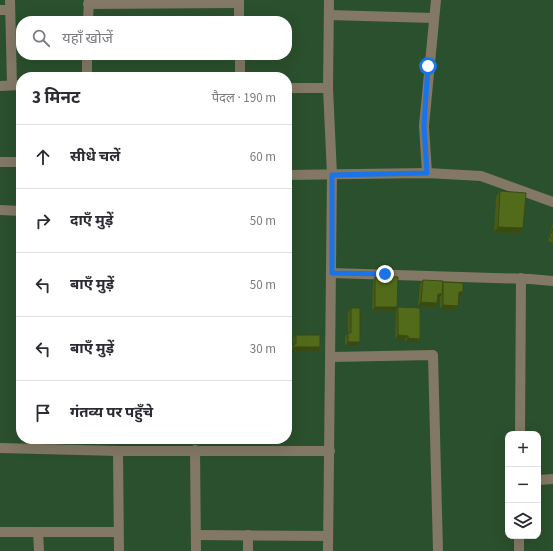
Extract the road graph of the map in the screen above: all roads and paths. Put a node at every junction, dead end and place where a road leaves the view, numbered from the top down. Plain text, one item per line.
1 (329, 0) edge
2 (436, 0) edge
3 (239, 1) edge
4 (88, 2) edge
5 (141, 2) edge
6 (192, 2) edge
7 (7, 7) edge
8 (88, 16) edge
9 (239, 16) edge
10 (329, 16) junction
11 (433, 18) junction
12 (87, 60) edge
13 (240, 60) edge
14 (87, 72) edge
15 (240, 72) edge
16 (16, 85) edge
17 (0, 86) edge
18 (292, 88) edge
19 (328, 88) junction
20 (0, 162) edge
21 (16, 162) edge
22 (427, 173) junction
23 (292, 175) edge
24 (332, 175) junction
25 (553, 202) edge
26 (0, 210) edge
27 (16, 211) edge
28 (332, 273) junction
29 (521, 278) junction
30 (553, 281) edge
31 (331, 357) junction
32 (520, 431) edge
33 (86, 444) edge
34 (259, 444) edge
35 (0, 448) edge
36 (195, 450) junction
37 (330, 450) junction
38 (118, 451) junction
39 (553, 479) edge
40 (541, 480) edge
41 (0, 532) edge
42 (38, 532) junction
43 (118, 532) junction
44 (196, 535) junction
45 (248, 535) junction
46 (328, 536) junction
47 (519, 539) edge
48 (39, 551) edge
49 (119, 551) edge
50 (196, 551) edge
51 (248, 551) edge
52 (328, 551) edge
53 (438, 551) edge
54 (518, 551) edge

1 - 10 street
2 - 11 street
3 - 6 street
3 - 9 street
4 - 5 street
4 - 8 street
5 - 6 street
7 - 16 street
10 - 11 street
10 - 19 street
11 - 22 street
12 - 14 street
13 - 15 street
16 - 17 street
18 - 19 street
19 - 24 street
20 - 21 street
22 - 24 street
22 - 25 street
23 - 24 street
24 - 28 street
26 - 27 street
28 - 29 street
28 - 31 street
29 - 30 street
29 - 32 street
31 - 37 street
31 - 53 street
33 - 35 street
33 - 38 street
34 - 36 street
34 - 37 street
36 - 38 street
36 - 44 street
37 - 46 street
38 - 43 street
39 - 40 street
41 - 42 street
42 - 43 street
42 - 48 street
43 - 49 street
44 - 45 street
44 - 50 street
45 - 46 street
45 - 51 street
46 - 52 street
47 - 54 street

